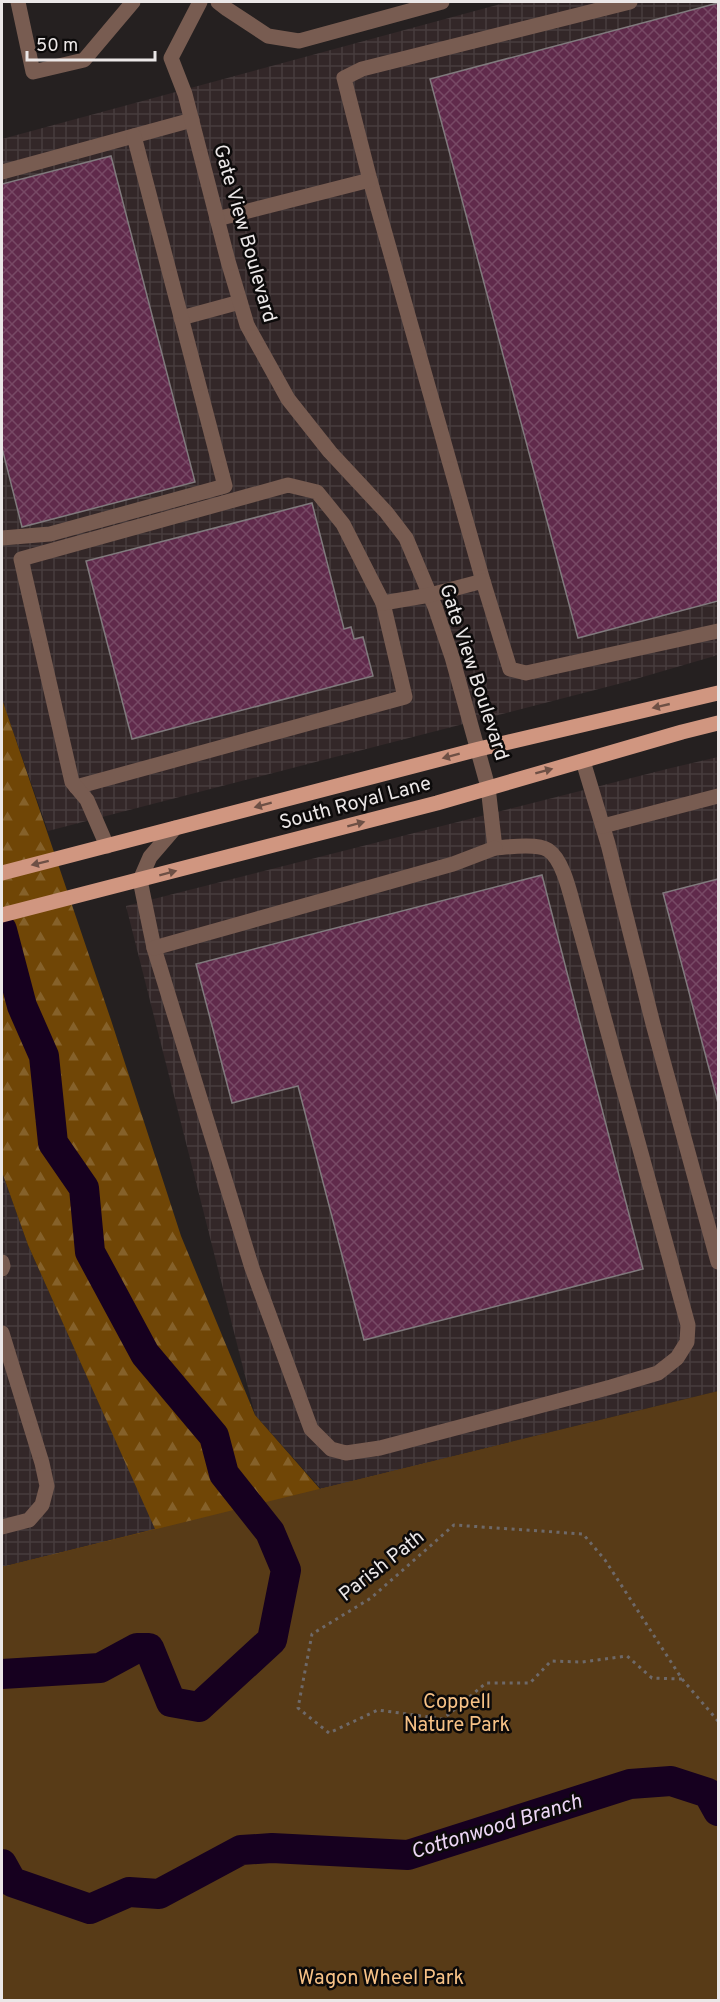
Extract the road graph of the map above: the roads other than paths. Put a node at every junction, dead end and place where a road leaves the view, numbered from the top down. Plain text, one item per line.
1 (18, 2) edge
2 (133, 2) edge
3 (200, 2) edge
4 (442, 2) edge
5 (630, 2) edge
6 (225, 4) edge
7 (192, 120) junction
8 (134, 136) junction
9 (2, 172) edge
10 (370, 180) junction
11 (217, 219) junction
12 (240, 303) junction
13 (181, 318) junction
14 (2, 538) edge
15 (483, 581) junction
16 (430, 595) junction
17 (382, 603) junction
18 (718, 631) edge
19 (718, 693) edge
20 (718, 723) edge
21 (479, 749) junction
22 (583, 761) junction
23 (76, 787) junction
24 (488, 787) junction
25 (718, 796) edge
26 (603, 826) junction
27 (175, 828) junction
28 (107, 846) junction
29 (495, 848) junction
30 (2, 873) edge
31 (140, 880) junction
32 (2, 915) edge
33 (154, 948) junction
34 (2, 1262) edge
35 (718, 1262) edge
36 (2, 1269) edge
37 (2, 1333) edge
38 (2, 1527) edge

1 - 2 street
3 - 7 street, Gate View Boulevard
4 - 6 street
5 - 10 street
7 - 8 street
7 - 11 street, Gate View Boulevard
8 - 9 street
8 - 13 street
10 - 11 street
10 - 15 street
11 - 12 street, Gate View Boulevard
12 - 13 street
12 - 16 street, Gate View Boulevard
13 - 14 street
15 - 16 street
15 - 18 street
16 - 17 street
16 - 21 street, Gate View Boulevard
17 - 23 street
17 - 23 street
19 -> 21 main road, South Royal Lane
20 - 22 main road, South Royal Lane
21 - 24 street, Gate View Boulevard
21 -> 27 main road, South Royal Lane
24 -> 22 main road, South Royal Lane
22 - 26 street
23 - 28 street
24 - 29 street, Gate View Boulevard
31 -> 24 main road, South Royal Lane
25 - 26 street
26 - 35 street
27 - 28 main road, South Royal Lane
27 - 31 street
28 -> 30 main road, South Royal Lane
29 - 33 street
29 - 33 street
31 - 32 main road, South Royal Lane
31 - 33 street
34 - 36 street
37 - 38 street

